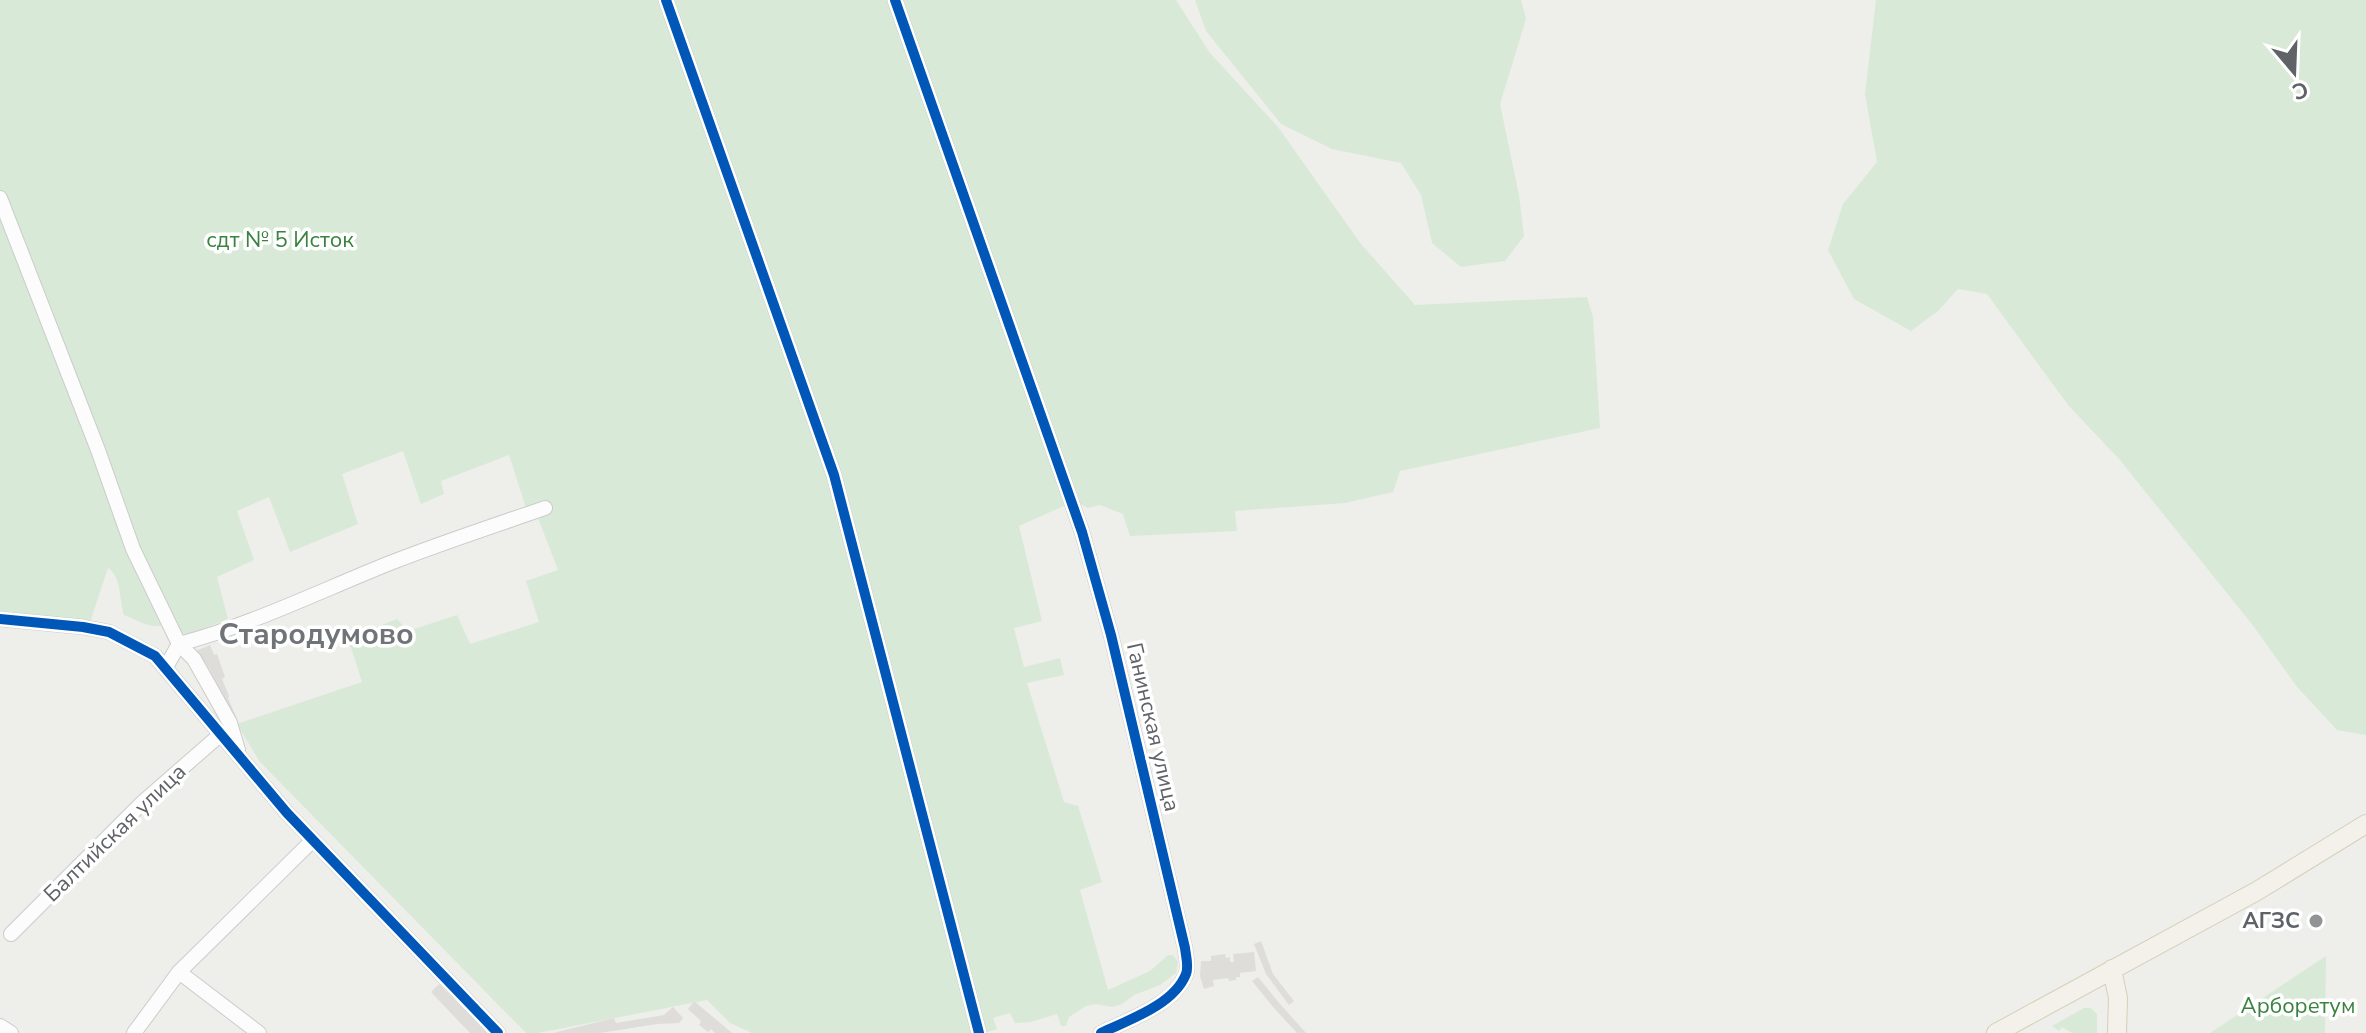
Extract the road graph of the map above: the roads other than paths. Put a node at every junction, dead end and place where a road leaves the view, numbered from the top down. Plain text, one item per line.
1 (666, 0) edge
2 (895, 0) edge
3 (0, 198) edge
4 (545, 508) dead end
5 (0, 619) edge
6 (179, 644) junction
7 (166, 667) junction
8 (221, 734) junction
9 (240, 758) junction
10 (2366, 824) edge
11 (313, 840) junction
12 (11, 934) dead end
13 (2112, 969) junction
14 (179, 972) junction
15 (0, 1026) edge
16 (11, 1033) edge
17 (134, 1033) edge
18 (259, 1033) edge
19 (498, 1033) edge
20 (979, 1033) edge
21 (1101, 1033) edge
22 (1996, 1033) edge
23 (2117, 1033) edge

1 - 20 street
2 - 21 street, Ганинская улица
3 - 6 street
4 - 6 street
5 - 7 street
6 - 7 street
6 - 9 street
7 - 8 street
8 - 9 street
8 - 12 street, Балтийская улица
9 - 11 street
10 - 13 main road
11 - 14 street
11 - 19 street
13 - 22 main road
13 - 23 main road
14 - 17 street
14 - 18 street
15 - 16 street

